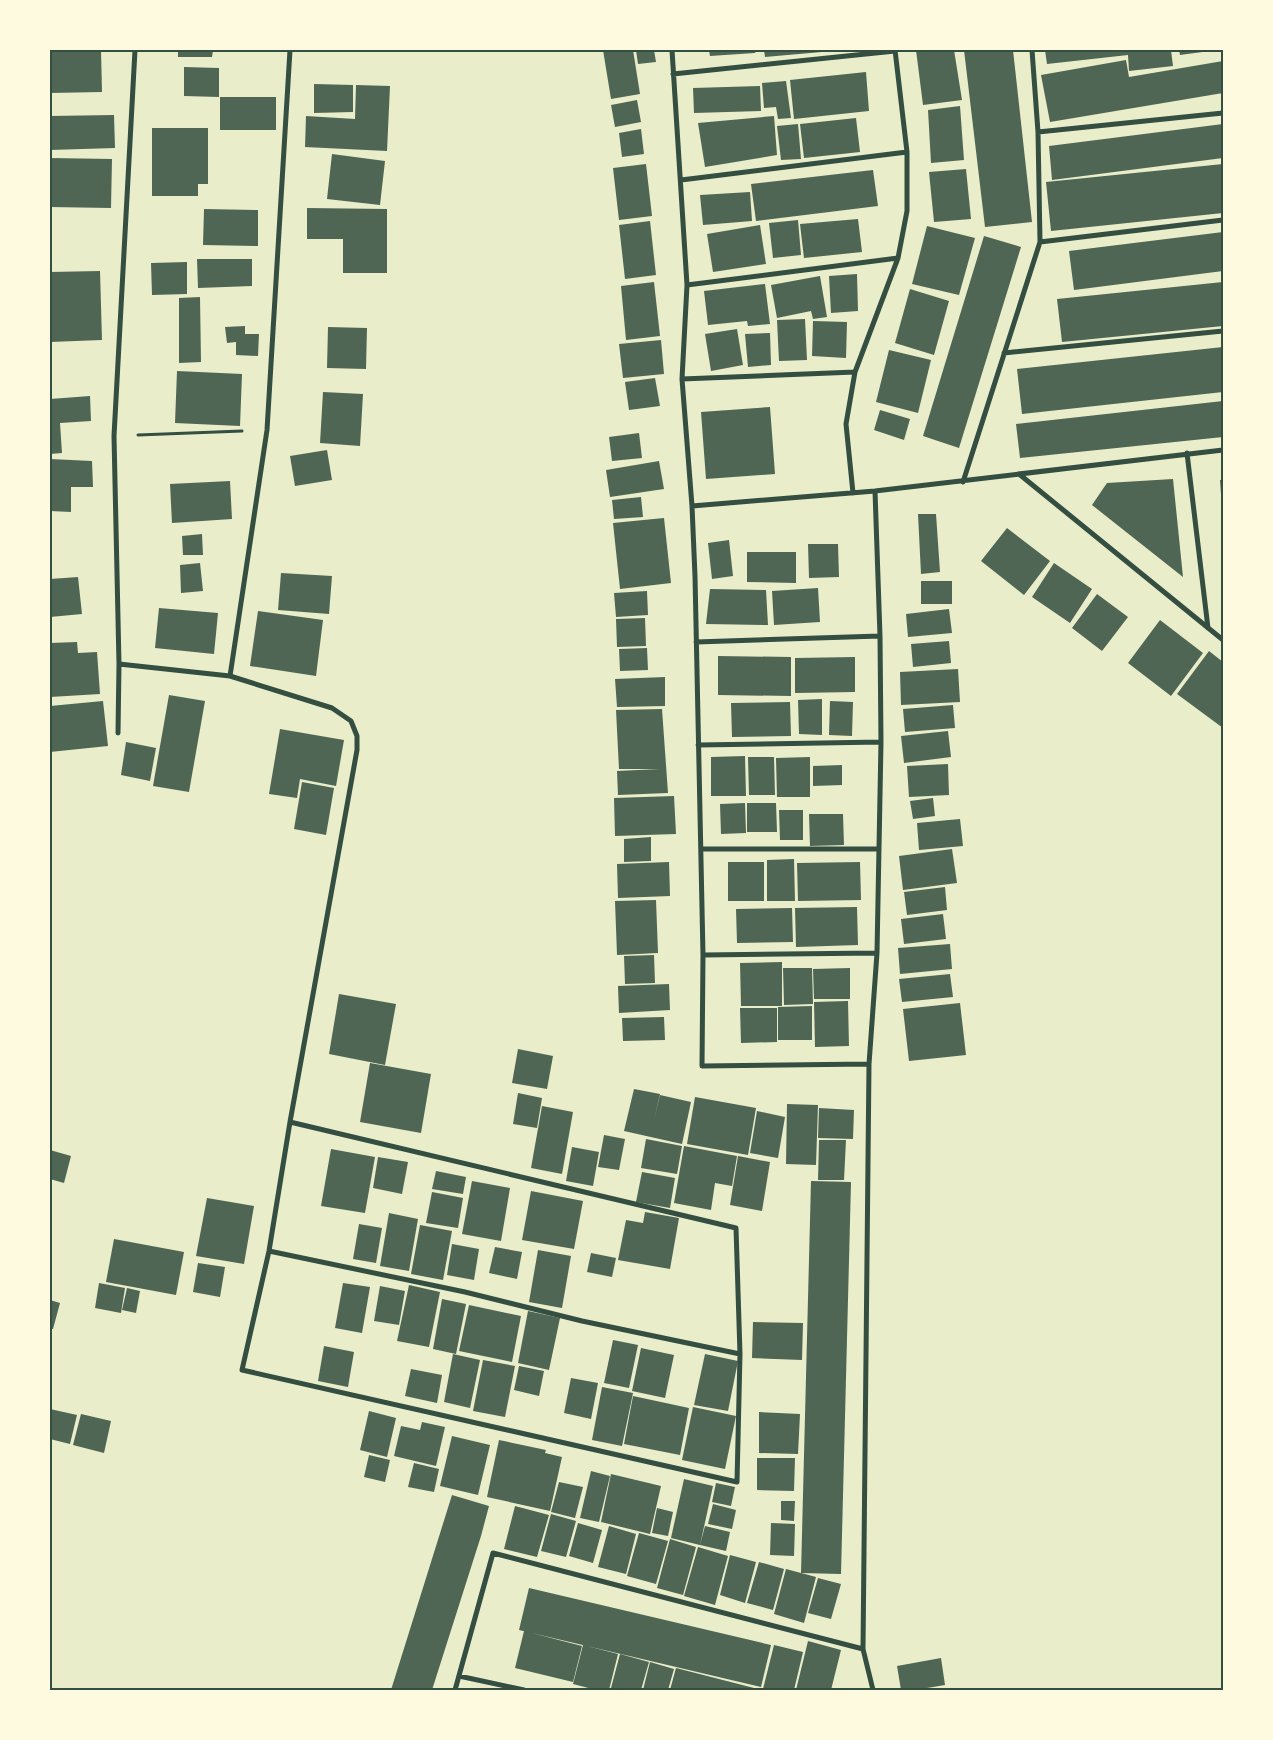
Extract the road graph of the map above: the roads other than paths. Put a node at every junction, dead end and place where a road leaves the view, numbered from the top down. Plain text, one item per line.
1 (136, 50) edge
2 (290, 50) edge
3 (672, 50) edge
4 (1032, 50) edge
5 (895, 51) edge
6 (673, 74) junction
7 (1223, 113) edge
8 (1038, 132) junction
9 (907, 152) junction
10 (681, 180) junction
11 (1223, 220) edge
12 (1040, 242) junction
13 (898, 258) junction
14 (687, 285) junction
15 (1223, 331) edge
16 (1004, 353) junction
17 (855, 372) junction
18 (682, 379) junction
19 (1223, 450) edge
20 (1187, 454) junction
21 (1019, 474) junction
22 (963, 482) junction
23 (876, 491) junction
24 (853, 493) junction
25 (692, 506) junction
26 (1208, 629) junction
27 (880, 636) junction
28 (1223, 640) edge
29 (696, 642) junction
30 (119, 664) junction
31 (230, 676) junction
32 (118, 733) dead end
33 (881, 742) junction
34 (698, 745) junction
35 (700, 849) junction
36 (878, 849) junction
37 (877, 953) junction
38 (703, 955) junction
39 (869, 1064) junction
40 (290, 1122) junction
41 (269, 1251) junction
42 (740, 1354) junction
43 (863, 1649) junction
44 (460, 1676) junction
45 (455, 1690) edge
46 (524, 1690) edge
47 (873, 1690) edge

1 - 30 street
2 - 31 street
3 - 6 street
4 - 8 street
5 - 6 street
5 - 9 street
6 - 10 street
7 - 8 street
8 - 12 street
9 - 10 street
9 - 13 street
10 - 14 street
11 - 12 street
12 - 16 street
13 - 14 street
13 - 17 street
14 - 18 street
15 - 16 street
16 - 22 street
17 - 18 street
17 - 24 street
18 - 25 street
19 - 20 street
20 - 21 street
20 - 26 street
21 - 22 street
21 - 26 street
22 - 23 street
23 - 24 street
23 - 27 street
24 - 25 street
25 - 29 street
26 - 28 street
27 - 29 street
27 - 33 street
29 - 34 street
30 - 31 street
30 - 32 street
31 - 40 street
33 - 34 street
33 - 36 street
34 - 35 street
35 - 36 street
35 - 38 street
36 - 37 street
37 - 38 street
37 - 39 street
38 - 39 street
39 - 43 street
40 - 41 street
40 - 42 street
41 - 42 street
41 - 42 street
43 - 44 street
43 - 47 street
44 - 45 street
44 - 46 street

